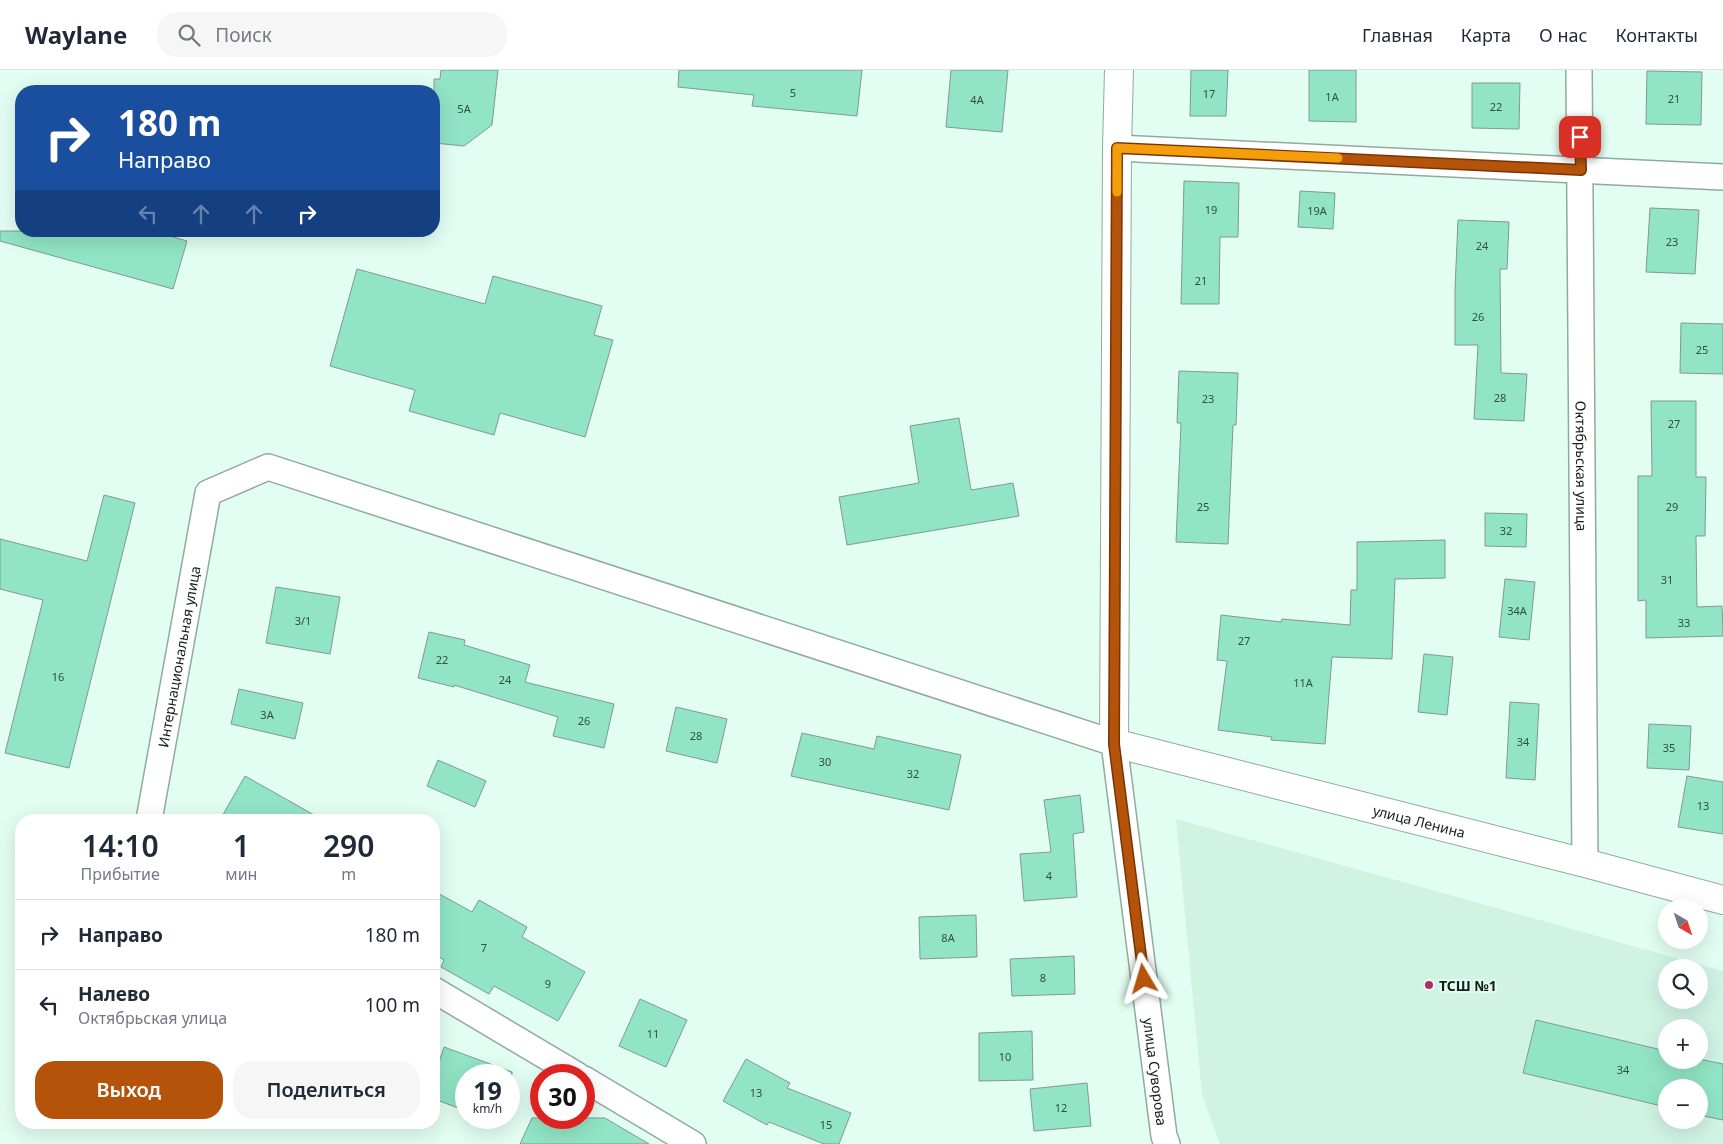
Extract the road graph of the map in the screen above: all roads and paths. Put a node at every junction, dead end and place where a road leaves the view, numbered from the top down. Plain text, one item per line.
1 (1119, 70) edge
2 (1579, 70) edge
3 (1117, 148) junction
4 (1581, 170) junction
5 (1723, 177) edge
6 (1114, 744) junction
7 (150, 814) edge
8 (1585, 862) junction
9 (1723, 900) edge
10 (440, 994) edge
11 (558, 1064) edge
12 (595, 1086) edge
13 (693, 1144) edge
14 (1167, 1144) edge

1 - 3 street, улица Суворова
2 - 4 street, Октябрьская улица
3 - 4 street
3 - 6 street, улица Суворова
4 - 5 street
4 - 8 street, Октябрьская улица
6 - 7 street, Интернациональная улица
6 - 8 street, улица Ленина
6 - 14 street, улица Суворова
8 - 9 street, улица Ленина
10 - 11 street
12 - 13 street

